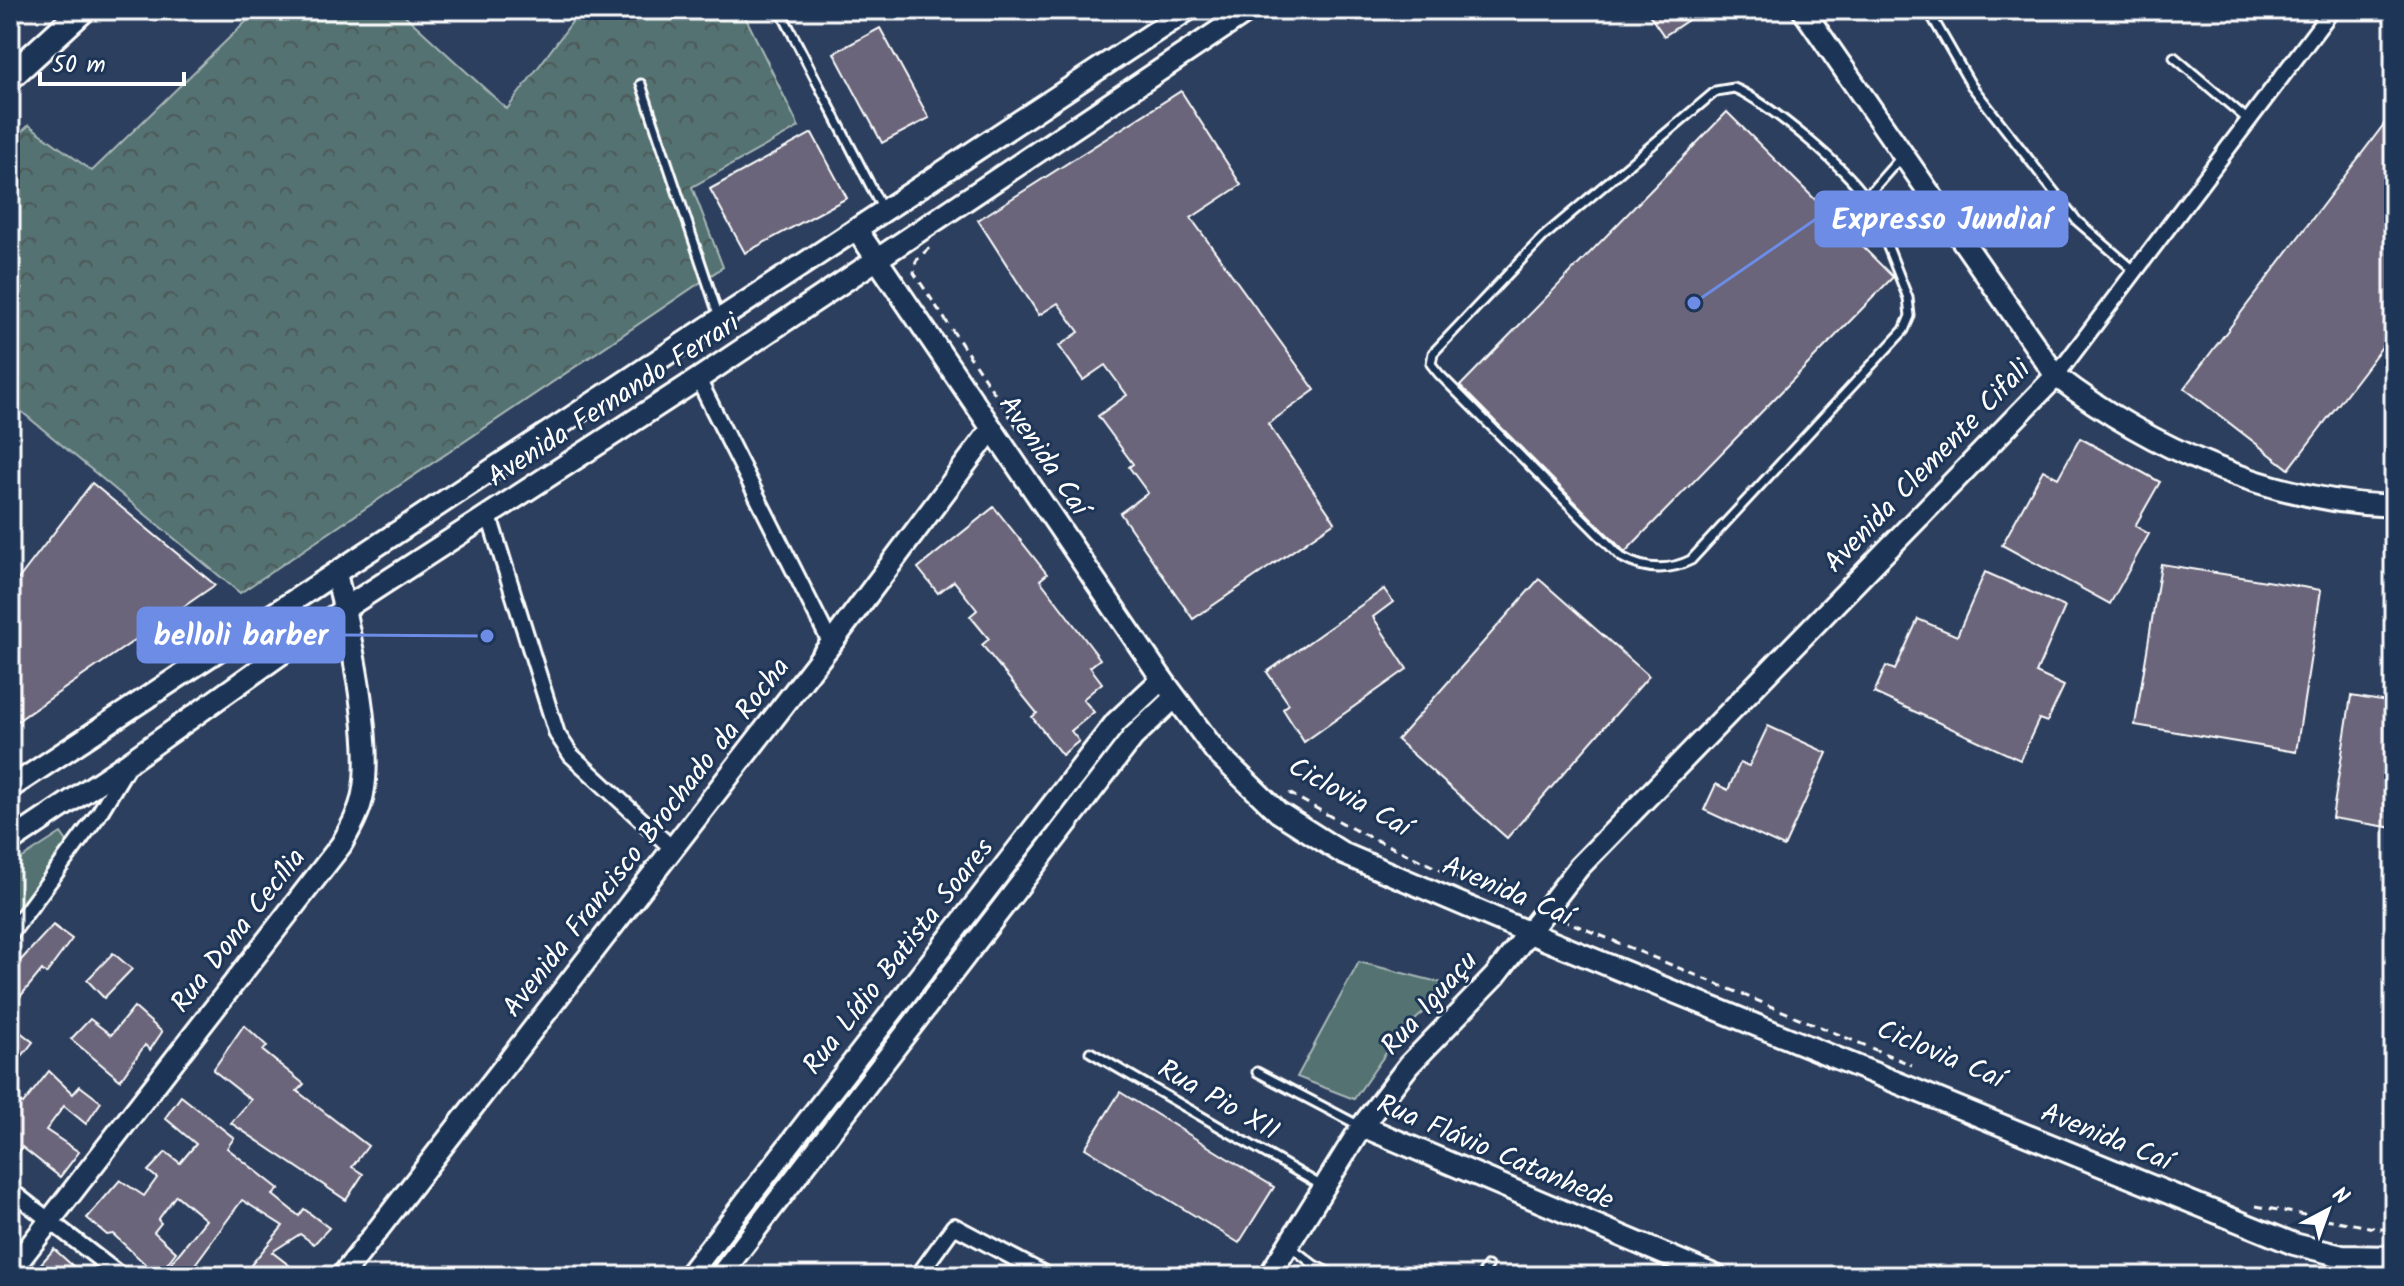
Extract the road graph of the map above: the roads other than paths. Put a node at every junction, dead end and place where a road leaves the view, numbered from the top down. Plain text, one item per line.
1 (83, 10) edge
2 (780, 10) edge
3 (1188, 10) edge
4 (1250, 10) edge
5 (1803, 10) edge
6 (1928, 10) edge
7 (2332, 10) edge
8 (1159, 29) junction
9 (1180, 56) junction
10 (2174, 57) dead end
11 (10, 77) edge
12 (641, 84) dead end
13 (2248, 120) junction
14 (1904, 155) junction
15 (1866, 197) junction
16 (884, 212) junction
17 (857, 230) junction
18 (875, 261) junction
19 (2135, 271) junction
20 (719, 317) junction
21 (2056, 376) junction
22 (698, 379) junction
23 (991, 430) junction
24 (2394, 506) edge
25 (489, 516) junction
26 (336, 573) junction
27 (344, 609) junction
28 (831, 644) junction
29 (1162, 679) junction
30 (1175, 697) junction
31 (129, 762) junction
32 (10, 788) edge
33 (1059, 795) junction
34 (1078, 810) junction
35 (10, 842) edge
36 (674, 850) junction
37 (1528, 931) junction
38 (10, 934) edge
39 (861, 1051) junction
40 (1090, 1052) dead end
41 (881, 1065) junction
42 (1257, 1072) dead end
43 (1362, 1126) junction
44 (1324, 1187) junction
45 (10, 1190) edge
46 (50, 1220) junction
47 (1288, 1244) junction
48 (2394, 1257) edge
49 (1488, 1266) dead end
50 (693, 1269) edge
51 (10, 1272) edge
52 (121, 1276) edge
53 (342, 1276) edge
54 (720, 1276) edge
55 (918, 1276) edge
56 (1048, 1276) edge
57 (1269, 1276) edge
58 (1336, 1276) edge
59 (1481, 1276) edge
60 (1716, 1276) edge

1 - 11 main road
2 - 16 lane
3 - 8 main road, Avenida Fernando Ferrari
4 - 9 main road, Avenida Fernando Ferrari
5 - 14 main road
6 - 19 lane
7 - 13 street, Avenida Clemente Cifali
8 - 9 main road
8 - 16 main road, Avenida Fernando Ferrari
9 - 18 main road, Avenida Fernando Ferrari
10 - 13 lane
12 - 20 lane
13 - 19 street, Avenida Clemente Cifali
14 - 15 lane
14 - 21 main road
15 - 15 lane
16 - 17 main road, Avenida Fernando Ferrari
17 - 18 main road, Avenida Caí
17 - 20 main road, Avenida Fernando Ferrari
18 - 22 main road, Avenida Fernando Ferrari
18 - 23 main road, Avenida Caí
19 - 21 street, Avenida Clemente Cifali
20 - 26 main road, Avenida Fernando Ferrari
21 - 24 main road
21 - 37 main road, Avenida Clemente Cifali
22 - 25 main road, Avenida Fernando Ferrari
22 - 28 street
23 - 28 main road, Avenida Francisco Brochado da Rocha
23 - 29 main road, Avenida Caí
25 - 27 main road, Avenida Fernando Ferrari
25 - 36 street
26 - 27 main road, Rua Dona Cecília
26 - 32 main road, Avenida Fernando Ferrari
27 - 31 main road, Avenida Fernando Ferrari
27 - 46 main road, Rua Dona Cecília
28 - 36 main road, Avenida Francisco Brochado da Rocha
29 - 30 main road, Avenida Caí
29 - 33 main road, Rua Lídio Batista Soares
30 - 34 main road, Rua Lídio Batista Soares
30 - 37 main road, Avenida Caí
31 - 35 main road, Avenida Fernando Ferrari
31 - 38 street
33 - 34 main road
33 - 39 main road, Rua Lídio Batista Soares
34 - 41 main road, Rua Lídio Batista Soares
36 - 53 main road, Avenida Francisco Brochado da Rocha
37 - 43 main road, Rua Iguaçu
37 - 48 main road, Avenida Caí
39 - 41 main road
39 - 50 main road, Rua Lídio Batista Soares
40 - 44 lane, Rua Pio XII
41 - 54 main road, Rua Lídio Batista Soares
42 - 43 lane, Rua Flávio Catanhede
43 - 44 main road, Rua Iguaçu
43 - 60 main road, Rua Flávio Catanhede
44 - 47 main road, Rua Iguaçu
45 - 46 street
46 - 51 main road, Rua Dona Cecília
46 - 52 street
47 - 57 main road, Rua Iguaçu
47 - 58 lane
49 - 59 lane
50 - 54 main road
55 - 56 street

